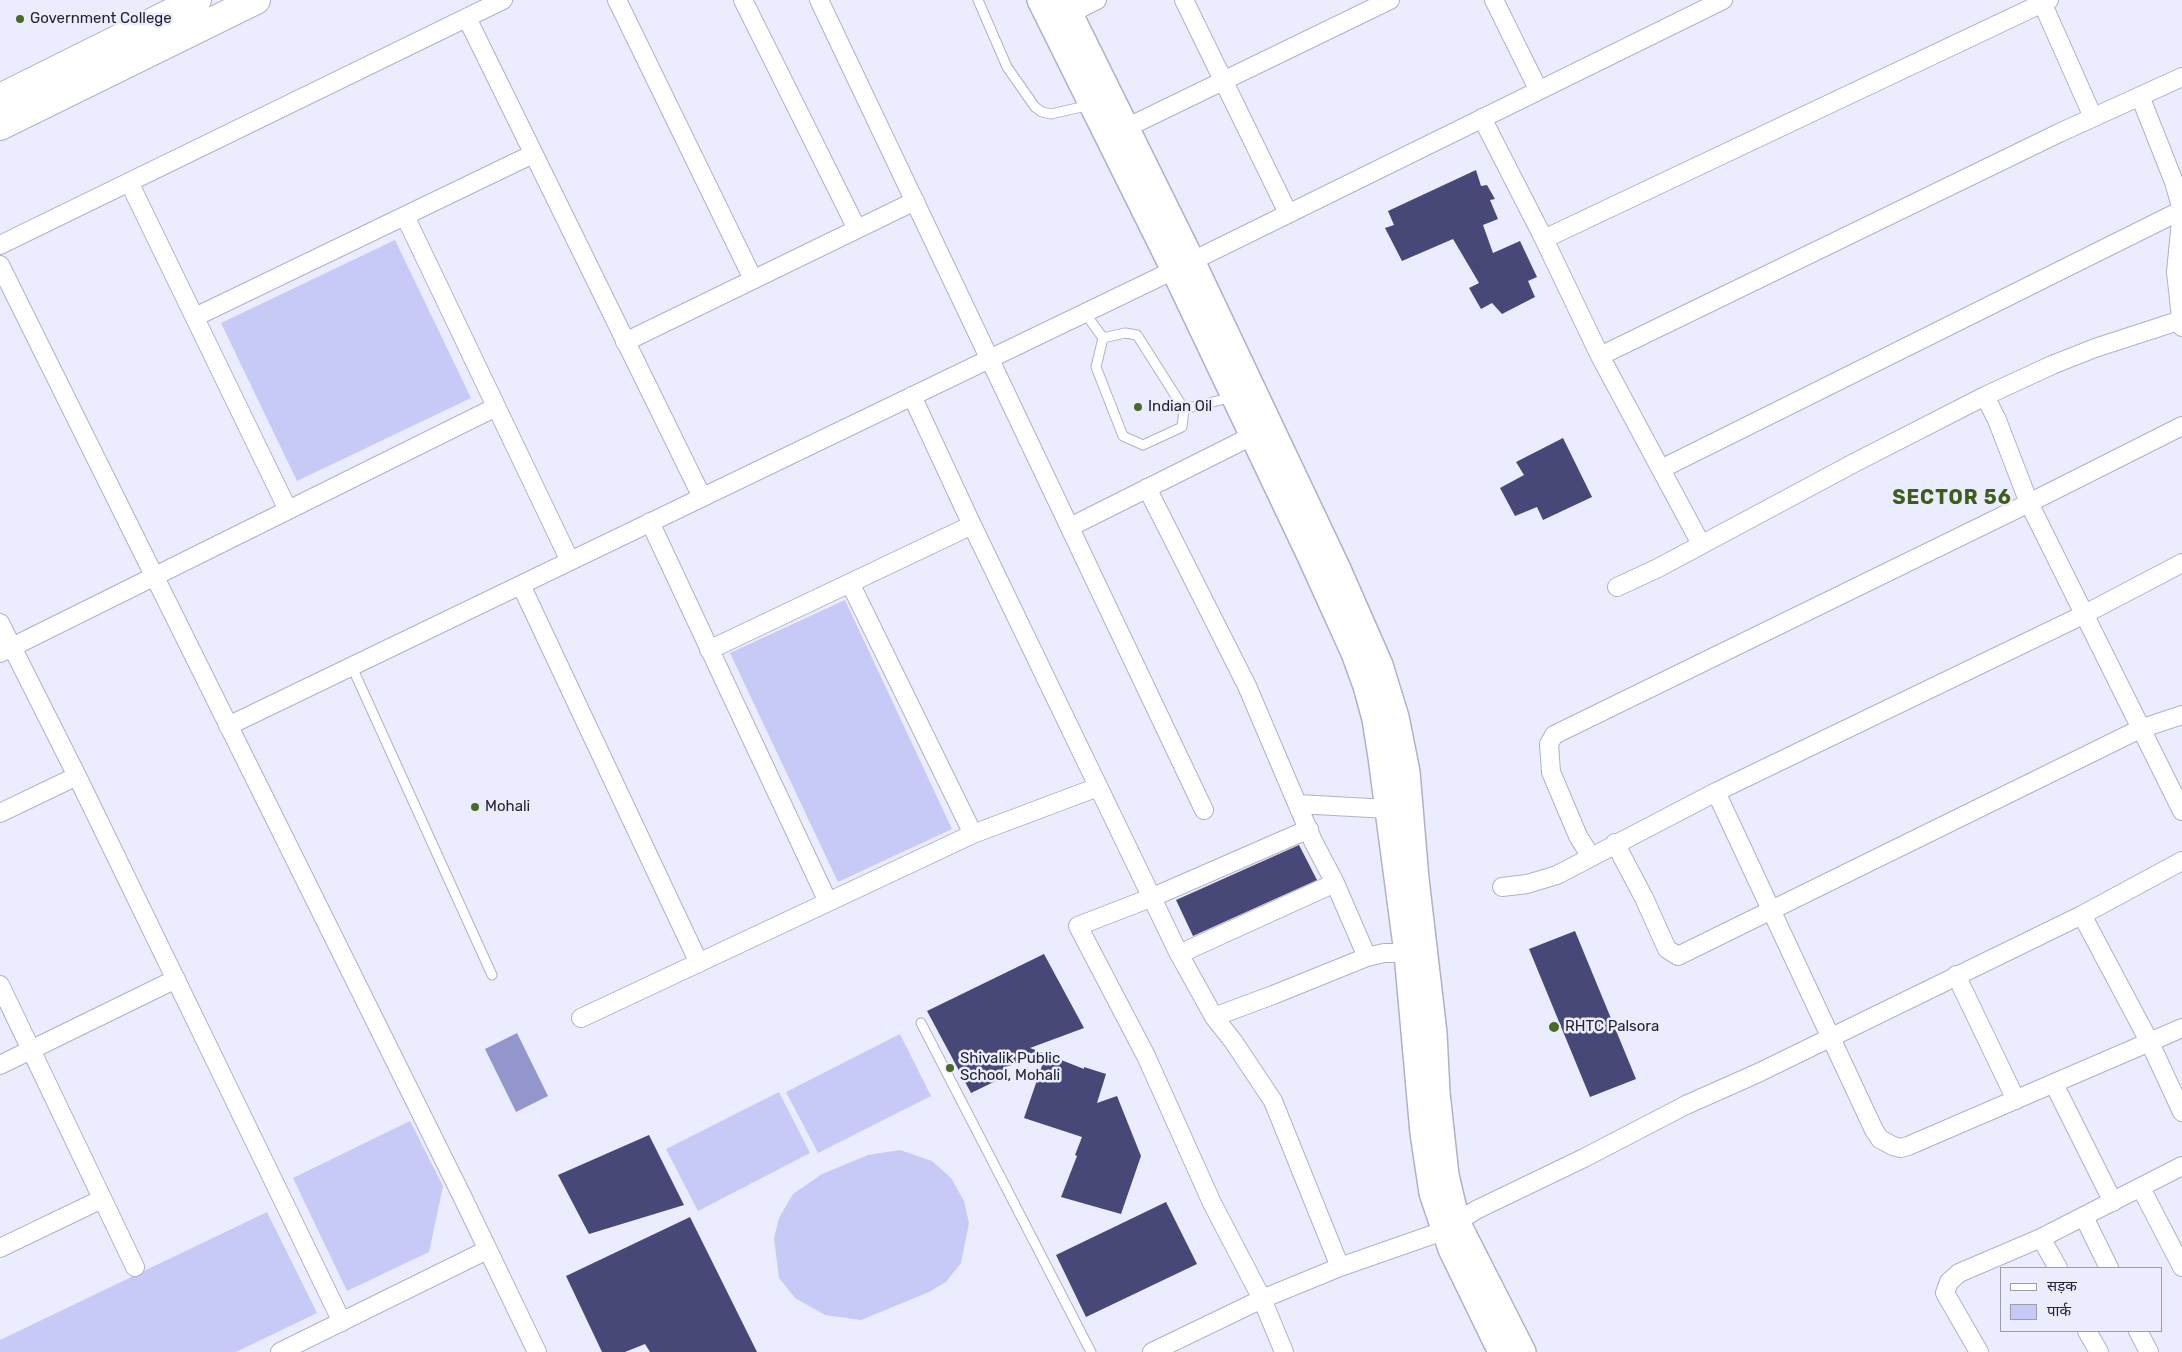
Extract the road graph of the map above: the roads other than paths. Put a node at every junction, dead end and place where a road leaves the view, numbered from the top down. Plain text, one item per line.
1 (197, 0) edge
2 (256, 0) edge
3 (503, 0) edge
4 (617, 0) edge
5 (743, 0) edge
6 (820, 0) edge
7 (978, 0) edge
8 (1040, 0) edge
9 (1098, 0) edge
10 (1184, 0) edge
11 (1390, 0) edge
12 (1494, 0) edge
13 (1722, 0) edge
14 (2044, 1) edge
15 (1066, 7) edge
16 (466, 18) junction
17 (2182, 77) edge
18 (1223, 81) junction
19 (1538, 89) junction
20 (2140, 96) junction
21 (0, 98) edge
22 (1092, 105) junction
23 (1482, 118) junction
24 (2093, 118) junction
25 (0, 126) edge
26 (1126, 128) junction
27 (533, 154) junction
28 (130, 182) junction
29 (915, 201) junction
30 (2182, 210) edge
31 (1288, 213) junction
32 (405, 216) junction
33 (857, 229) junction
34 (1544, 239) junction
35 (0, 246) edge
36 (0, 265) edge
37 (1183, 266) junction
38 (753, 280) junction
39 (1084, 313) junction
40 (195, 317) junction
41 (2181, 323) edge
42 (1103, 338) junction
43 (625, 342) junction
44 (1600, 356) junction
45 (990, 358) junction
46 (912, 396) junction
47 (1985, 396) junction
48 (1233, 397) junction
49 (496, 407) junction
50 (1184, 409) junction
51 (2182, 426) edge
52 (1252, 436) junction
53 (1661, 469) junction
54 (1147, 488) junction
55 (702, 497) junction
56 (2029, 503) junction
57 (288, 510) junction
58 (650, 522) junction
59 (972, 525) junction
60 (1070, 527) junction
61 (1701, 544) junction
62 (570, 561) junction
63 (2182, 563) edge
64 (153, 576) junction
65 (850, 583) junction
66 (521, 585) junction
67 (1617, 587) dead end
68 (2083, 615) junction
69 (0, 623) edge
70 (709, 650) junction
71 (6, 651) edge
72 (352, 667) junction
73 (2182, 715) edge
74 (228, 726) junction
75 (2140, 729) junction
76 (77, 776) junction
77 (1098, 788) junction
78 (1716, 792) junction
79 (1298, 804) junction
80 (1388, 809) junction
81 (1204, 810) dead end
82 (2182, 811) edge
83 (0, 813) edge
84 (1309, 830) junction
85 (973, 834) junction
86 (1616, 844) junction
87 (1591, 858) junction
88 (2182, 861) edge
89 (1335, 883) junction
90 (1502, 888) dead end
91 (1153, 897) junction
92 (828, 902) junction
93 (1771, 911) junction
94 (2082, 915) junction
95 (1416, 952) junction
96 (1179, 954) junction
97 (1367, 957) junction
98 (699, 963) junction
99 (492, 975) dead end
100 (1956, 976) junction
101 (176, 979) junction
102 (0, 985) edge
103 (1214, 1017) junction
104 (581, 1018) dead end
105 (921, 1023) dead end
106 (2182, 1028) edge
107 (1831, 1036) junction
108 (2150, 1043) junction
109 (31, 1050) junction
110 (0, 1065) edge
111 (2054, 1084) junction
112 (2016, 1100) junction
113 (2182, 1112) edge
114 (2182, 1166) edge
115 (2141, 1188) junction
116 (102, 1199) junction
117 (2112, 1202) junction
118 (2084, 1217) junction
119 (1450, 1226) junction
120 (2041, 1238) junction
121 (0, 1248) edge
122 (487, 1250) junction
123 (135, 1267) dead end
124 (1340, 1267) junction
125 (2057, 1267) edge
126 (2109, 1267) edge
127 (2182, 1267) edge
128 (1262, 1299) junction
129 (342, 1322) junction
130 (2088, 1332) edge
131 (2139, 1332) edge
132 (280, 1352) edge
133 (537, 1352) edge
134 (1091, 1352) edge
135 (1152, 1352) edge
136 (1284, 1352) edge
137 (1501, 1352) edge
138 (1523, 1352) edge
139 (1980, 1352) edge
140 (2098, 1352) edge
141 (2149, 1352) edge

1 - 21 highway
2 - 25 highway
3 - 16 street
4 - 38 street
5 - 33 street
6 - 29 street
7 - 22 lane
8 - 22 street
9 - 15 street
10 - 18 street
11 - 18 street
12 - 19 street
13 - 19 street
14 - 24 street
14 - 34 street
15 - 26 street
16 - 27 street
16 - 28 street
17 - 20 street
18 - 26 street
18 - 31 street
19 - 23 street
20 - 24 street
20 - 30 street
22 - 37 street
23 - 31 street
23 - 34 street
24 - 44 street
26 - 37 street
27 - 32 street
27 - 43 street
28 - 35 street
28 - 40 street
29 - 33 street
29 - 45 street
30 - 41 street
30 - 53 street
31 - 37 street
32 - 40 street
32 - 49 street
33 - 38 street
34 - 44 street
36 - 64 street
37 - 39 street
37 - 48 street
37 - 95 street
38 - 43 street
39 - 42 lane
39 - 45 street
40 - 57 street
41 - 47 street
42 - 50 lane
42 - 50 lane
43 - 55 street
44 - 53 street
45 - 46 street
45 - 60 street
46 - 55 street
46 - 59 street
47 - 56 street
47 - 61 street
48 - 50 lane
48 - 52 street
49 - 57 street
49 - 62 street
51 - 56 street
52 - 54 street
52 - 80 street
53 - 61 street
54 - 60 street
54 - 79 street
55 - 58 street
56 - 68 street
56 - 87 street
57 - 64 street
58 - 62 street
58 - 70 street
59 - 65 street
59 - 77 street
60 - 81 street
61 - 67 street
62 - 66 street
63 - 68 street
64 - 71 street
64 - 74 street
65 - 70 street
65 - 85 street
66 - 72 street
66 - 98 street
68 - 75 street
68 - 78 street
69 - 71 street
70 - 92 street
71 - 76 street
72 - 74 street
72 - 99 lane
73 - 75 street
74 - 122 street
75 - 82 street
75 - 93 street
76 - 83 street
76 - 101 street
77 - 85 street
77 - 91 street
78 - 86 street
78 - 93 street
79 - 80 street
79 - 84 street
80 - 95 street
84 - 89 street
84 - 91 street
85 - 92 street
86 - 87 street
86 - 93 street
87 - 90 street
88 - 94 street
89 - 96 street
89 - 97 street
91 - 96 street
91 - 128 street
92 - 98 street
93 - 107 street
94 - 100 street
94 - 108 street
95 - 97 street
95 - 119 street
96 - 103 street
97 - 103 street
98 - 104 street
100 - 107 street
100 - 112 street
101 - 109 street
101 - 129 street
102 - 109 street
103 - 124 street
105 - 134 lane
106 - 108 street
107 - 112 street
107 - 119 street
108 - 111 street
108 - 113 street
109 - 110 street
109 - 116 street
111 - 112 street
111 - 117 street
114 - 115 street
115 - 117 street
115 - 127 street
116 - 121 street
116 - 123 street
117 - 118 street
118 - 120 street
118 - 126 street
119 - 124 street
119 - 137 street
119 - 138 street
120 - 125 street
120 - 139 street
122 - 129 street
122 - 133 street
124 - 128 street
128 - 135 street
128 - 136 street
129 - 132 street
130 - 140 street
131 - 141 street

